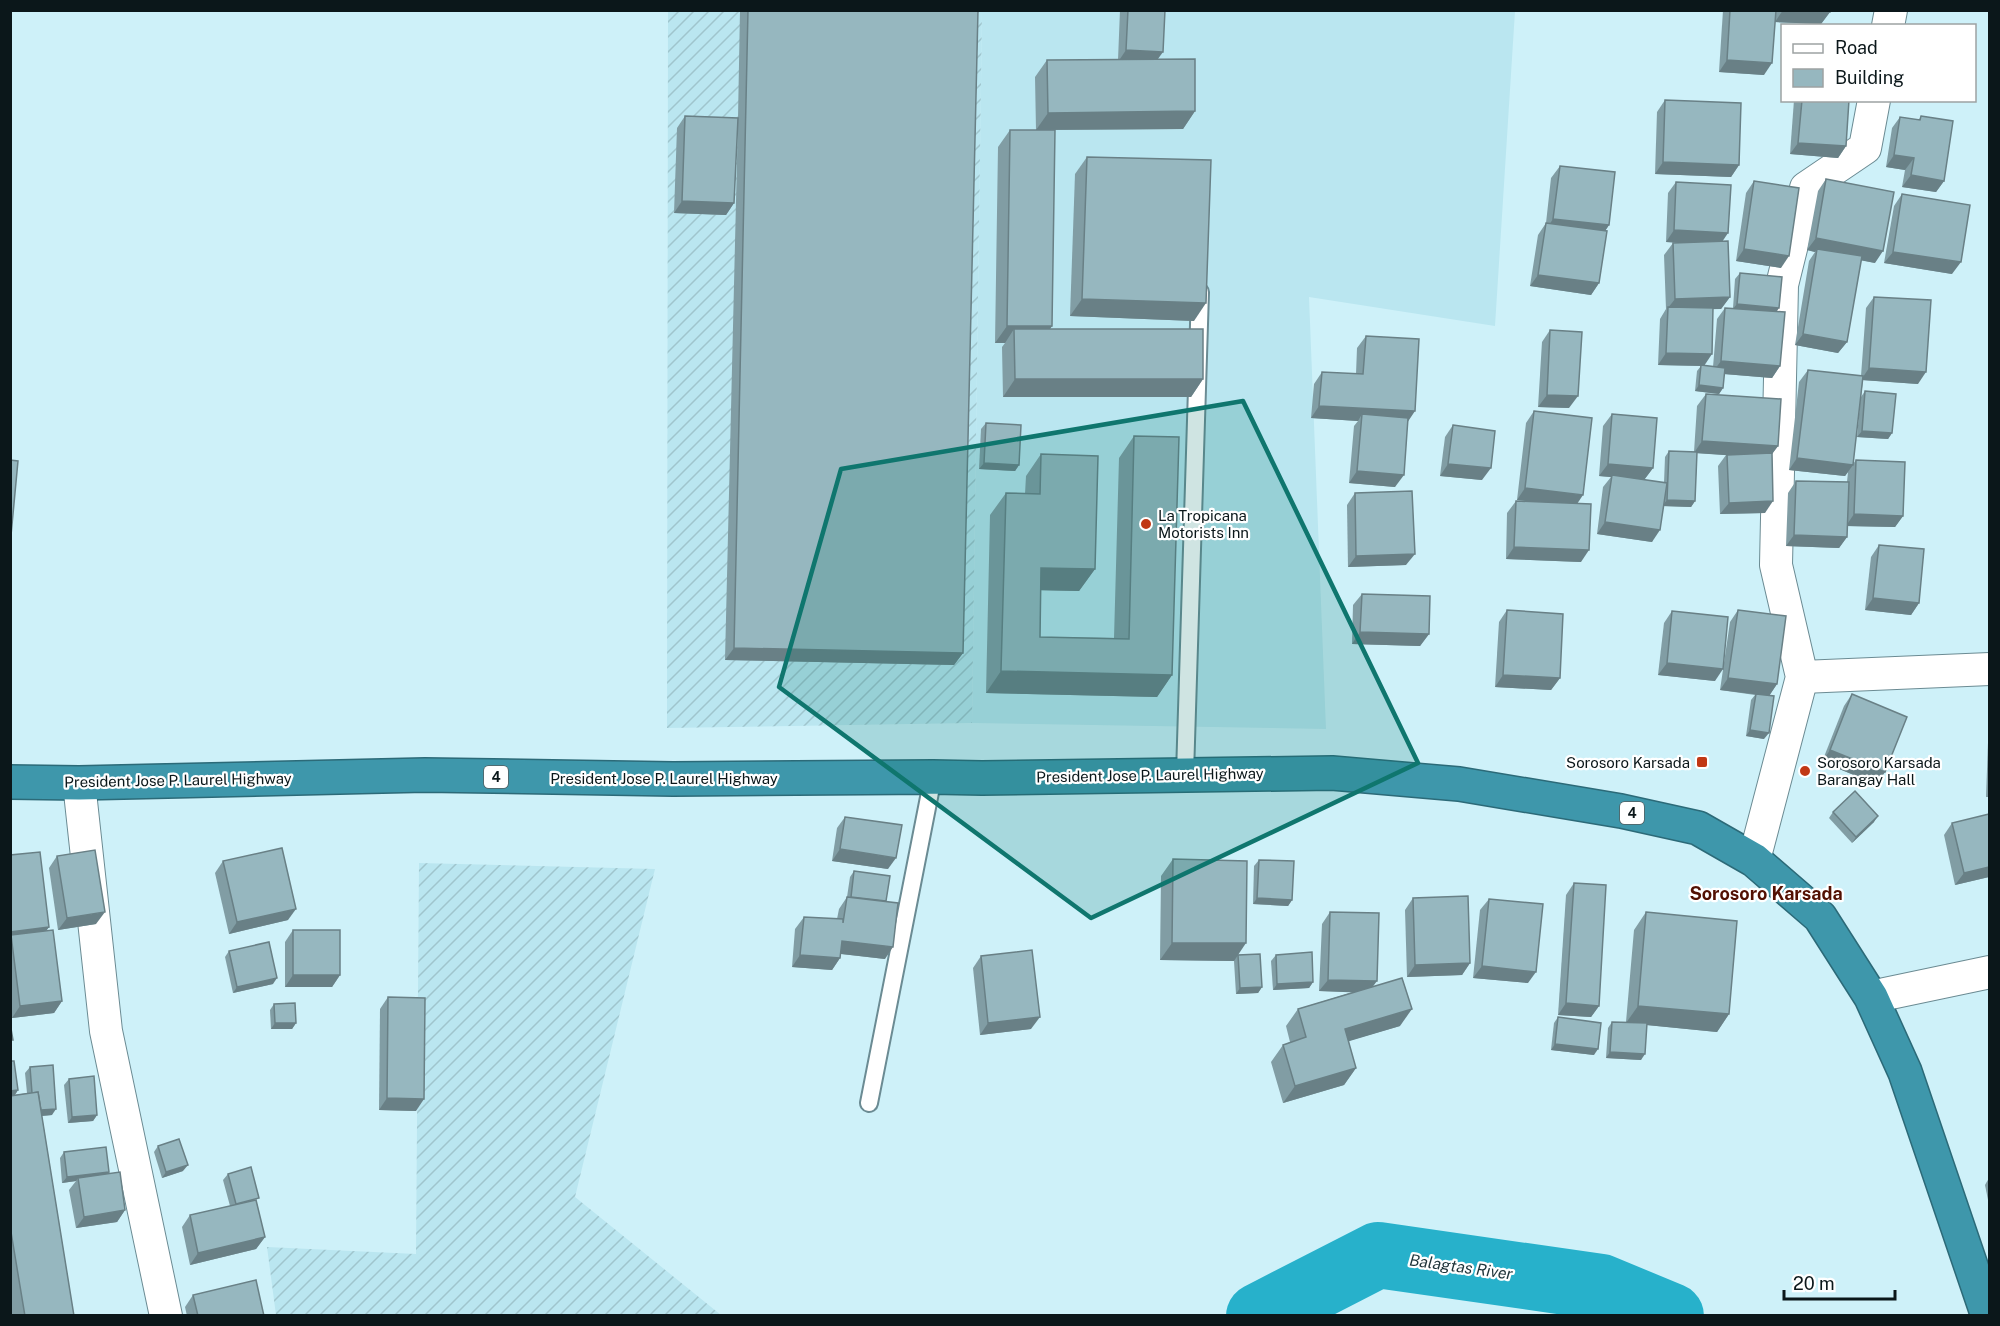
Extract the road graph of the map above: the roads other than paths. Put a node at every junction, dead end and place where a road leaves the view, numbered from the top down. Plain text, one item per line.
1 (1874, 102) edge
2 (1200, 280) edge
3 (1989, 669) edge
4 (1802, 677) junction
5 (1185, 774) junction
6 (933, 777) junction
7 (10, 782) edge
8 (79, 783) junction
9 (1754, 860) junction
10 (1989, 972) edge
11 (1871, 997) junction
12 (869, 1103) dead end
13 (166, 1316) edge
14 (1988, 1316) edge

1 - 4 street
2 - 5 lane
3 - 4 street
4 - 9 street
5 - 6 highway, President Jose P. Laurel Highway / 4
5 - 9 highway, President Jose P. Laurel Highway / 4
6 - 8 highway, President Jose P. Laurel Highway / 4
6 - 12 lane
7 - 8 highway, President Jose P. Laurel Highway / 4
8 - 13 street
9 - 11 highway, President Jose P. Laurel Highway / 4
10 - 11 street
11 - 14 highway, President Jose P. Laurel Highway / 4

